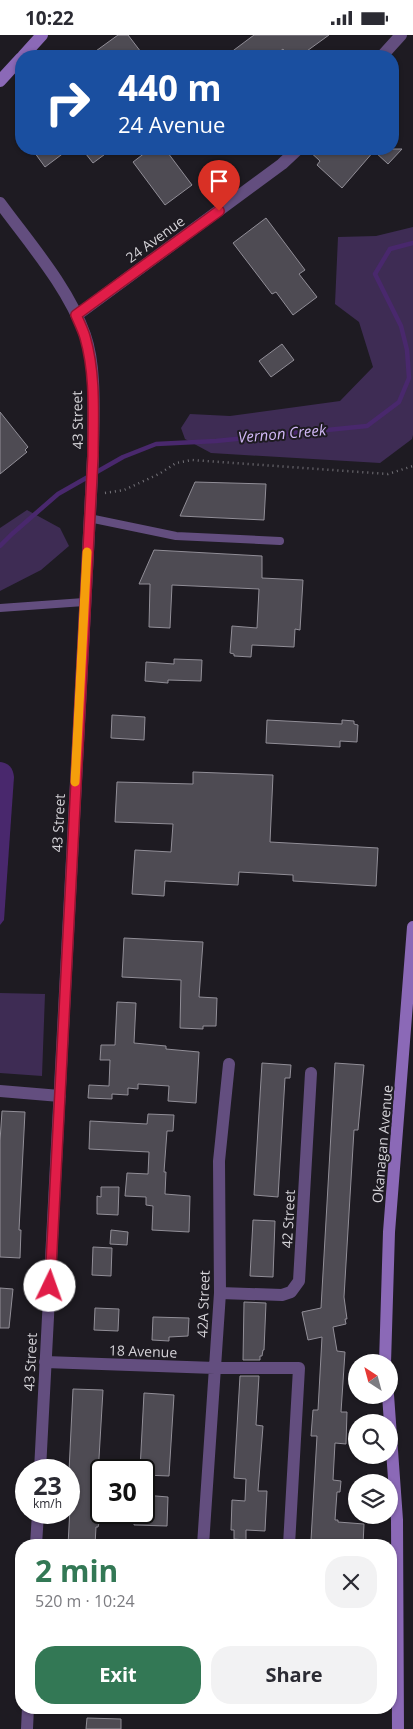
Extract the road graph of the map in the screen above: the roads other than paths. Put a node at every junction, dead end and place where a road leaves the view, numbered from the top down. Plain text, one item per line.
1 (42, 35) edge
2 (401, 35) edge
3 (28, 50) edge
4 (387, 50) edge
5 (15, 65) edge
6 (0, 81) edge
7 (292, 155) edge
8 (0, 203) edge
9 (76, 315) junction
10 (89, 518) junction
11 (280, 541) dead end
12 (84, 602) junction
13 (0, 608) edge
14 (413, 927) edge
15 (229, 1063) dead end
16 (311, 1073) dead end
17 (0, 1091) edge
18 (60, 1096) junction
19 (220, 1293) junction
20 (385, 1354) edge
21 (45, 1362) junction
22 (215, 1368) junction
23 (389, 1404) edge
24 (41, 1459) edge
25 (37, 1524) edge
26 (36, 1539) edge
27 (203, 1539) edge
28 (289, 1539) edge
29 (28, 1714) edge
30 (27, 1729) edge
31 (398, 1729) edge

1 - 3 street
2 - 4 street
5 - 6 street
7 - 9 street, 24 Avenue
8 - 9 street, 43 Street
9 - 10 street, 43 Street
10 - 11 lane
10 - 12 street, 43 Street
12 - 13 lane
12 - 18 street, 43 Street
14 - 20 street, Okanagan Avenue
15 - 19 street, 42A Street
16 - 19 street, 42 Street
17 - 18 street
18 - 21 street, 43 Street
19 - 22 street, 42A Street
21 - 22 street, 18 Avenue
21 - 24 street, 43 Street
22 - 27 street, 42A Street
22 - 28 street, 18 Avenue
23 - 31 street
25 - 26 street
29 - 30 street

